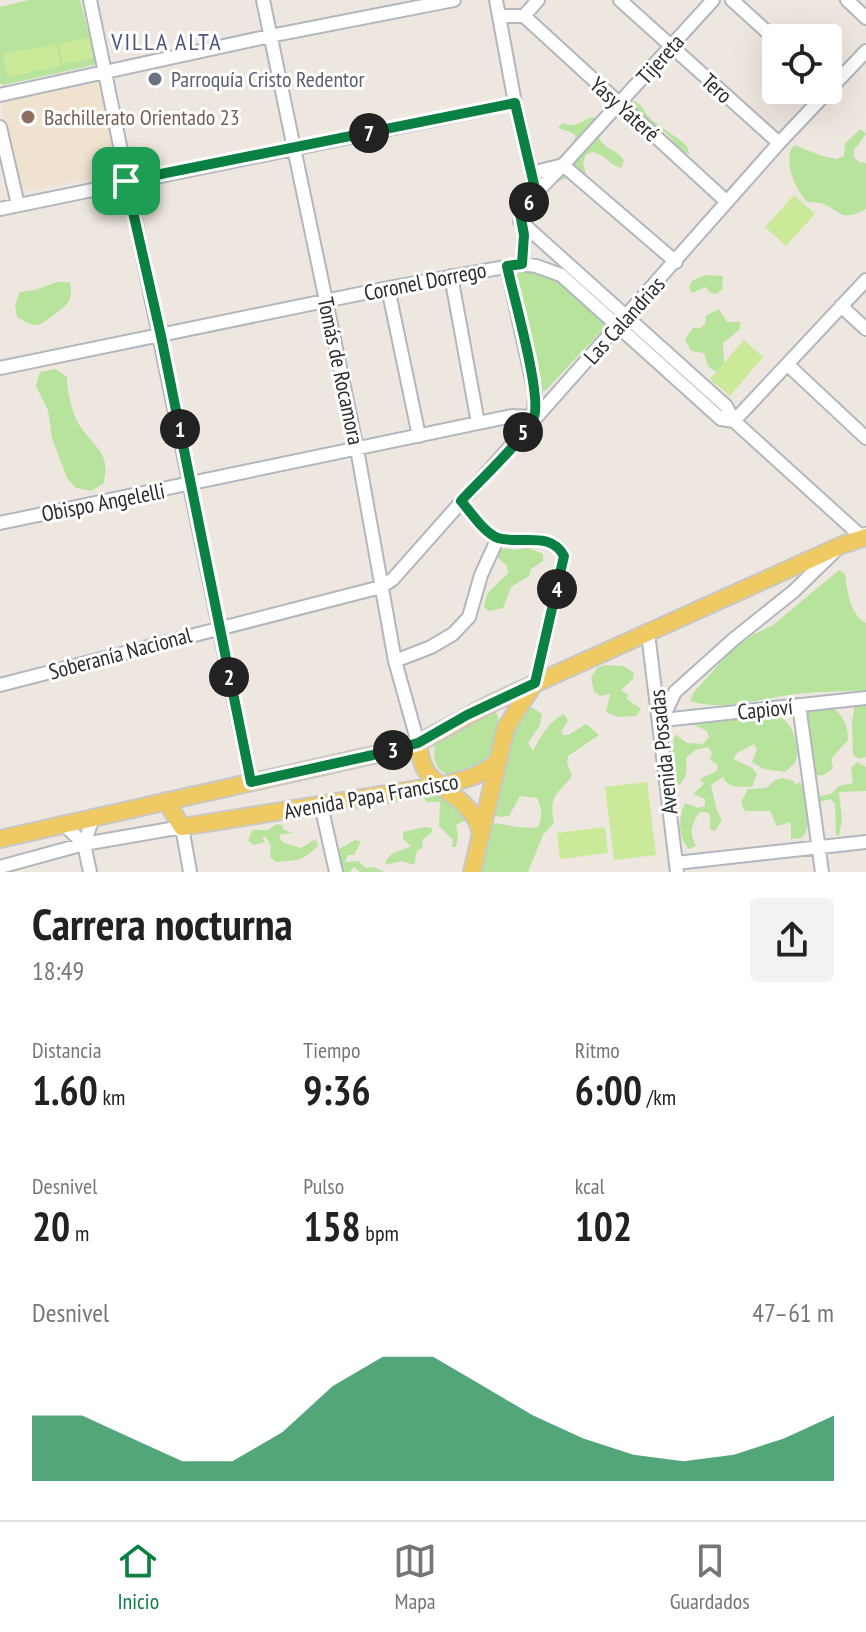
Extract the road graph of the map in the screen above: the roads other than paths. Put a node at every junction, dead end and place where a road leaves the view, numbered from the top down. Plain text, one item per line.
1 (90, 0) edge
2 (263, 0) edge
3 (454, 0) edge
4 (496, 0) edge
5 (538, 0) edge
6 (620, 0) edge
7 (713, 0) edge
8 (732, 0) edge
9 (847, 0) edge
10 (500, 16) junction
11 (524, 16) junction
12 (866, 18) edge
13 (762, 27) edge
14 (270, 36) junction
15 (671, 47) junction
16 (866, 51) edge
17 (855, 62) junction
18 (105, 71) junction
19 (866, 72) edge
20 (842, 75) edge
21 (0, 95) edge
22 (515, 103) junction
23 (620, 104) junction
24 (814, 104) edge
25 (0, 127) edge
26 (779, 143) junction
27 (295, 149) junction
28 (563, 165) junction
29 (532, 173) junction
30 (126, 181) junction
31 (536, 193) junction
32 (727, 202) junction
33 (18, 205) junction
34 (0, 209) edge
35 (520, 221) junction
36 (676, 262) junction
37 (522, 264) junction
38 (507, 266) junction
39 (451, 276) junction
40 (866, 280) edge
41 (388, 288) junction
42 (326, 300) junction
43 (841, 306) junction
44 (623, 322) junction
45 (866, 329) edge
46 (161, 336) junction
47 (788, 365) junction
48 (0, 368) edge
49 (534, 417) junction
50 (734, 421) junction
51 (478, 423) junction
52 (419, 436) junction
53 (866, 438) edge
54 (357, 449) junction
55 (191, 484) junction
56 (461, 501) junction
57 (0, 523) edge
58 (865, 536) edge
59 (498, 538) junction
60 (842, 545) junction
61 (381, 587) junction
62 (218, 628) junction
63 (648, 633) junction
64 (395, 661) junction
65 (535, 683) junction
66 (0, 685) edge
67 (866, 698) edge
68 (492, 703) junction
69 (799, 705) junction
70 (506, 727) junction
71 (662, 727) junction
72 (418, 743) junction
73 (499, 761) junction
74 (251, 782) junction
75 (442, 785) junction
76 (166, 801) junction
77 (321, 805) junction
78 (93, 818) junction
79 (64, 825) junction
80 (182, 827) junction
81 (481, 836) junction
82 (0, 839) edge
83 (866, 842) edge
84 (84, 844) junction
85 (819, 848) junction
86 (0, 867) edge
87 (676, 868) edge
88 (90, 872) edge
89 (190, 872) edge
90 (336, 872) edge
91 (472, 872) edge
92 (822, 872) edge

1 - 18 street
2 - 14 street, Tomás de Rocamora
3 - 14 street
4 - 10 street
5 - 11 street
6 - 15 street, Tero
7 - 15 street, Tijereta
8 - 13 street
9 - 12 street
10 - 11 street
10 - 22 street
11 - 23 street, Yasy Yateré
14 - 18 street
14 - 27 street, Tomás de Rocamora
15 - 23 street, Tijereta
15 - 26 street, Tero
16 - 17 street, Las Calandrias
17 - 19 street
17 - 20 street, Las Calandrias
18 - 21 street
18 - 30 street
22 - 27 street
22 - 29 street
23 - 28 street, Tijereta
23 - 32 street, Yasy Yateré
24 - 26 street, Las Calandrias
25 - 33 street
26 - 32 street, Las Calandrias
27 - 30 street
27 - 42 street, Tomás de Rocamora
28 - 29 street
28 - 31 street, Tijereta
28 - 36 street
29 - 31 street
30 - 33 street
30 - 46 street
31 - 35 street, Tijereta
32 - 36 street, Las Calandrias
33 - 34 street
35 - 37 street
35 - 44 street
36 - 44 street, Las Calandrias
37 - 38 street, Coronel Dorrego
37 - 44 street
38 - 39 street, Coronel Dorrego
38 - 49 street
39 - 41 street, Coronel Dorrego
39 - 51 street
40 - 43 street
41 - 42 street, Coronel Dorrego
41 - 52 street
42 - 46 street, Coronel Dorrego
42 - 54 street, Tomás de Rocamora
43 - 45 street
43 - 47 street
44 - 49 street, Las Calandrias
44 - 50 street
46 - 48 street, Coronel Dorrego
46 - 55 street
47 - 50 street
47 - 53 street
49 - 51 street, Obispo Angelelli
49 - 56 street, Las Calandrias
50 - 58 street
51 - 52 street, Obispo Angelelli
52 - 54 street, Obispo Angelelli
54 - 55 street, Obispo Angelelli
54 - 61 street, Tomás de Rocamora
55 - 57 street, Obispo Angelelli
55 - 62 street
56 - 59 street
56 - 61 street, Las Calandrias
58 - 60 main road, Avenida Papa Francisco
59 - 64 street
59 - 65 street
60 - 63 main road, Avenida Papa Francisco
60 - 71 street
61 - 62 street, Soberanía Nacional
61 - 64 street, Tomás de Rocamora
62 - 66 street, Soberanía Nacional
62 - 74 street
63 - 65 main road, Avenida Papa Francisco
63 - 71 street, Avenida Posadas
64 - 72 street, Tomás de Rocamora
65 - 68 main road, Avenida Papa Francisco
65 - 70 main road
67 - 69 street, Capioví
68 - 70 main road
68 - 72 main road, Avenida Papa Francisco
69 - 71 street, Capioví
69 - 85 street
70 - 73 main road
71 - 87 street, Avenida Posadas
72 - 74 main road, Avenida Papa Francisco
72 - 75 main road
73 - 75 main road, Avenida Papa Francisco
73 - 81 main road
74 - 76 main road, Avenida Papa Francisco
75 - 77 main road, Avenida Papa Francisco
75 - 81 main road
76 - 78 main road, Avenida Papa Francisco
76 - 80 main road
77 - 80 main road, Avenida Papa Francisco
77 - 90 street
78 - 79 main road, Avenida Papa Francisco
78 - 84 street
79 - 82 main road, Avenida Papa Francisco
79 - 84 street
80 - 84 street
80 - 89 street
81 - 91 main road
83 - 85 street
84 - 86 street
84 - 88 street
85 - 87 street
85 - 92 street

